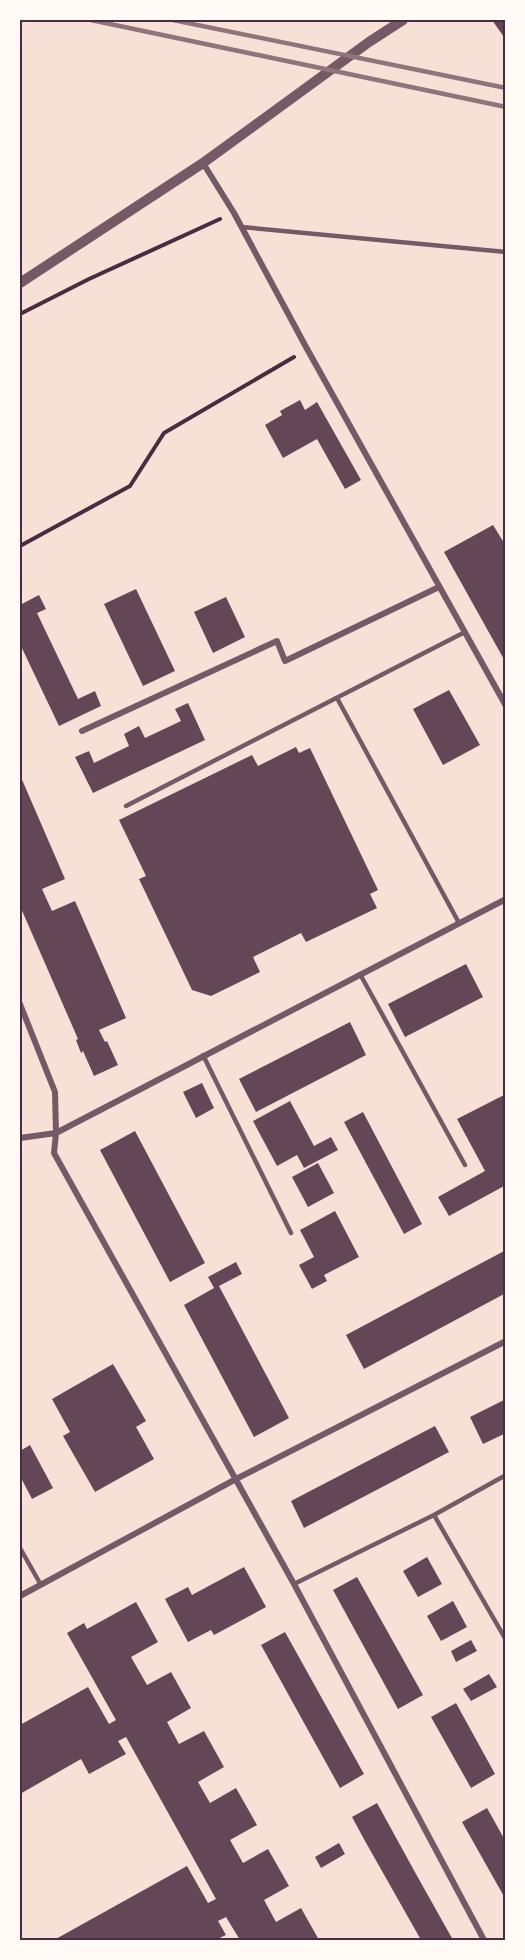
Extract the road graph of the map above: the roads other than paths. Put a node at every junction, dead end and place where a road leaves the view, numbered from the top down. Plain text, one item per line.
1 (403, 20) edge
2 (203, 163) junction
3 (242, 227) junction
4 (506, 252) edge
5 (20, 283) edge
6 (439, 586) junction
7 (465, 632) junction
8 (337, 698) junction
9 (506, 706) edge
10 (82, 732) dead end
11 (126, 806) dead end
12 (506, 899) edge
13 (459, 923) junction
14 (360, 974) junction
15 (20, 1004) edge
16 (203, 1055) junction
17 (56, 1133) junction
18 (20, 1138) edge
19 (465, 1165) dead end
20 (291, 1233) dead end
21 (506, 1341) edge
22 (506, 1475) edge
23 (236, 1479) junction
24 (434, 1515) junction
25 (20, 1548) edge
26 (294, 1584) junction
27 (41, 1585) junction
28 (20, 1596) edge
29 (506, 1640) edge
30 (484, 1941) edge

1 - 2 street
2 - 3 street
2 - 5 street
3 - 4 lane
3 - 6 street
6 - 7 street
6 - 10 street
7 - 8 lane
7 - 9 street
8 - 11 lane
8 - 13 lane
12 - 13 street
13 - 14 street
14 - 16 street
14 - 19 lane
15 - 17 street
16 - 17 street
16 - 20 lane
17 - 18 street
17 - 23 street
21 - 23 street
22 - 24 lane
23 - 26 street
23 - 27 street
24 - 26 lane
24 - 29 lane
25 - 27 lane
26 - 30 street
27 - 28 street

